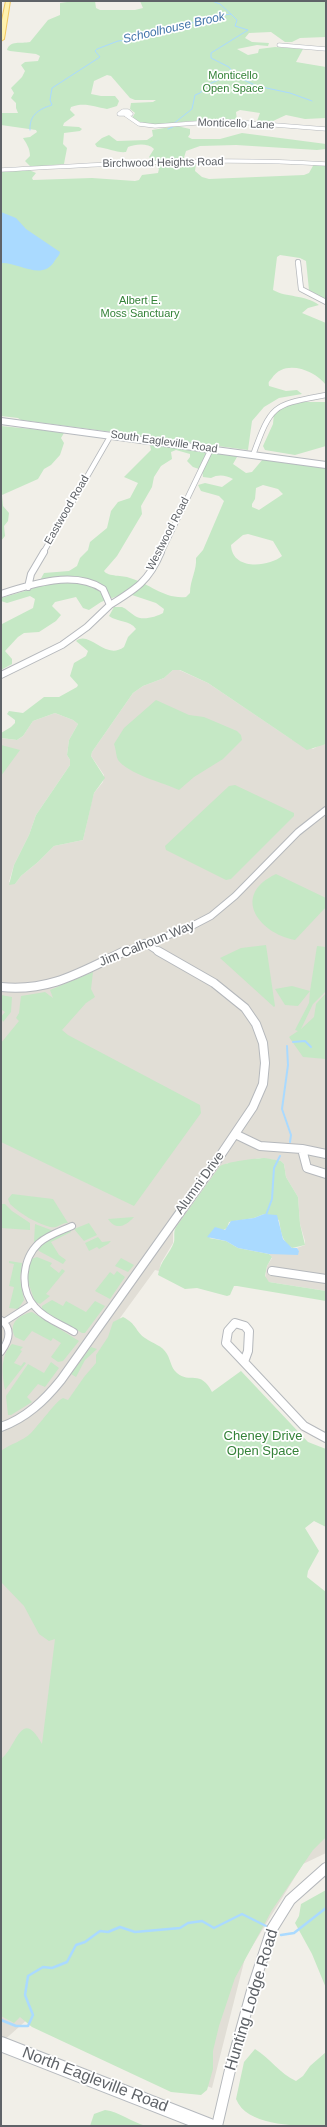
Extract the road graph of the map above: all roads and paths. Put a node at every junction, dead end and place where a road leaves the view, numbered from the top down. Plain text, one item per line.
1 (8, 1) edge
2 (1, 39) edge
3 (279, 45) dead end
4 (326, 49) edge
5 (126, 115) dead end
6 (326, 129) edge
7 (326, 164) edge
8 (1, 170) edge
9 (298, 262) dead end
10 (326, 302) edge
11 (326, 395) edge
12 (1, 421) edge
13 (111, 435) junction
14 (211, 449) junction
15 (254, 455) junction
16 (326, 465) edge
17 (28, 587) junction
18 (1, 594) edge
19 (110, 605) junction
20 (1, 675) edge
21 (326, 810) edge
22 (145, 943) junction
23 (1, 987) edge
24 (235, 1134) junction
25 (302, 1149) junction
26 (326, 1154) edge
27 (326, 1174) edge
28 (72, 1226) dead end
29 (272, 1271) dead end
30 (326, 1279) edge
31 (32, 1304) junction
32 (3, 1321) edge
33 (74, 1332) dead end
34 (1, 1352) edge
35 (244, 1363) junction
36 (1, 1427) edge
37 (326, 1438) edge
38 (326, 1868) edge
39 (1, 2044) edge
40 (210, 2126) edge
41 (217, 2126) edge

1 - 2 main road
3 - 4 street
5 - 6 street, Monticello Lane
7 - 8 street, Birchwood Heights Road
9 - 10 street
11 - 15 street
12 - 13 main road, South Eagleville Road
13 - 14 main road, South Eagleville Road
13 - 17 street, Eastwood Road
14 - 15 main road, South Eagleville Road
14 - 19 street, Westwood Road
15 - 16 main road, South Eagleville Road
17 - 18 street
17 - 19 street
19 - 20 street, Westwood Road
21 - 22 street, Jim Calhoun Way
22 - 23 street, Jim Calhoun Way
22 - 24 street, Alumni Drive
24 - 25 street
24 - 36 street, Alumni Drive
25 - 26 street
25 - 27 street
28 - 31 street
29 - 30 street
31 - 32 street
31 - 33 street
32 - 34 street
35 - 35 street
35 - 37 street
38 - 41 street, Hunting Lodge Road
39 - 40 main road, North Eagleville Road

